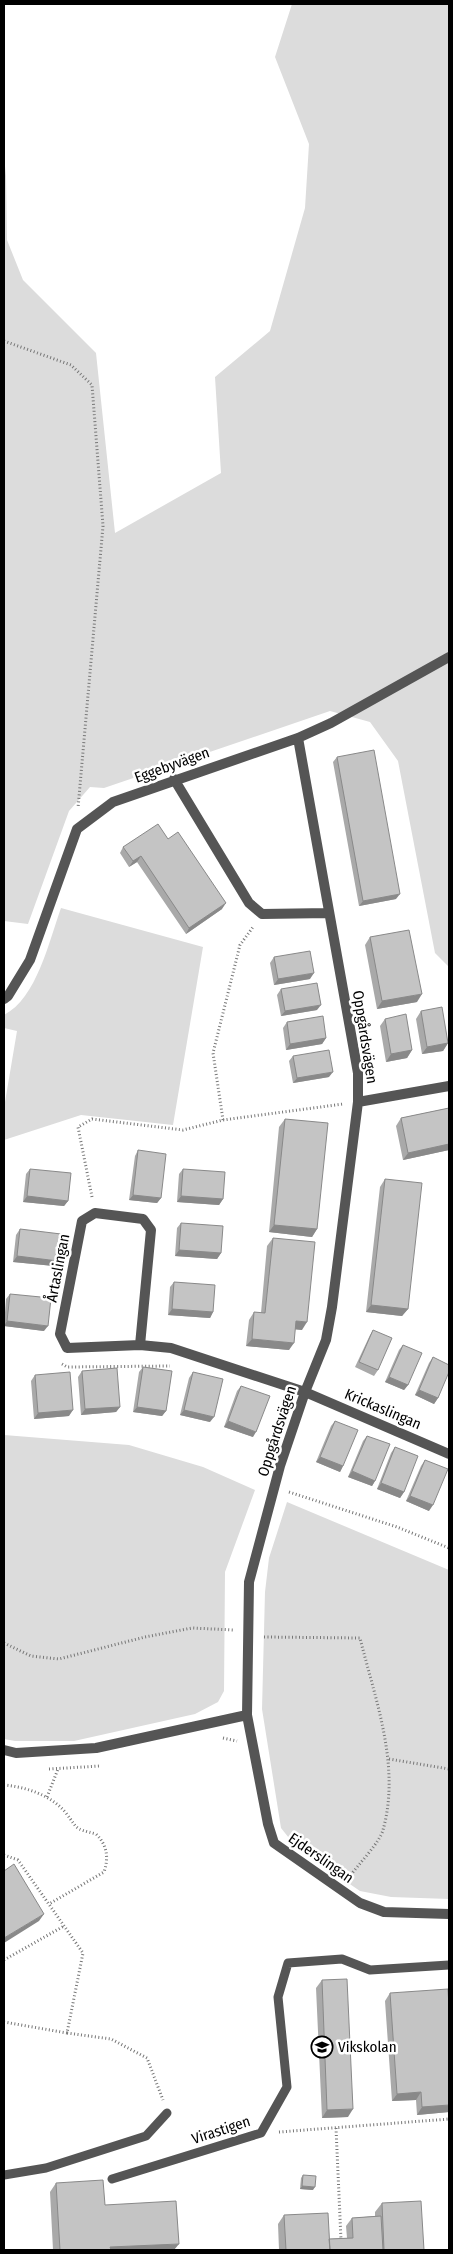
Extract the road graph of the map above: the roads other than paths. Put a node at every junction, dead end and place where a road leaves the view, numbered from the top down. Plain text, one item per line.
1 (449, 657) edge
2 (298, 738) junction
3 (174, 779) junction
4 (329, 913) junction
5 (4, 999) edge
6 (449, 1086) edge
7 (358, 1102) junction
8 (140, 1346) junction
9 (305, 1392) junction
10 (449, 1454) edge
11 (247, 1716) junction
12 (4, 1750) edge
13 (449, 1914) edge
14 (449, 1965) edge
15 (167, 2112) road end
16 (4, 2175) edge
17 (112, 2180) dead end

1 - 2 street, Eggebyvägen
2 - 3 street, Eggebyvägen
2 - 4 street, Oppgårdsvägen
3 - 4 street
3 - 5 street, Eggebyvägen
4 - 7 street, Oppgårdsvägen
6 - 7 street
7 - 9 street, Oppgårdsvägen
8 - 8 street, Årtaslingan
8 - 9 street, Årtaslingan
9 - 10 street, Krickaslingan
9 - 11 street, Oppgårdsvägen
11 - 12 street
11 - 13 street, Ejderslingan
14 - 17 lane, Virastigen
15 - 16 lane

